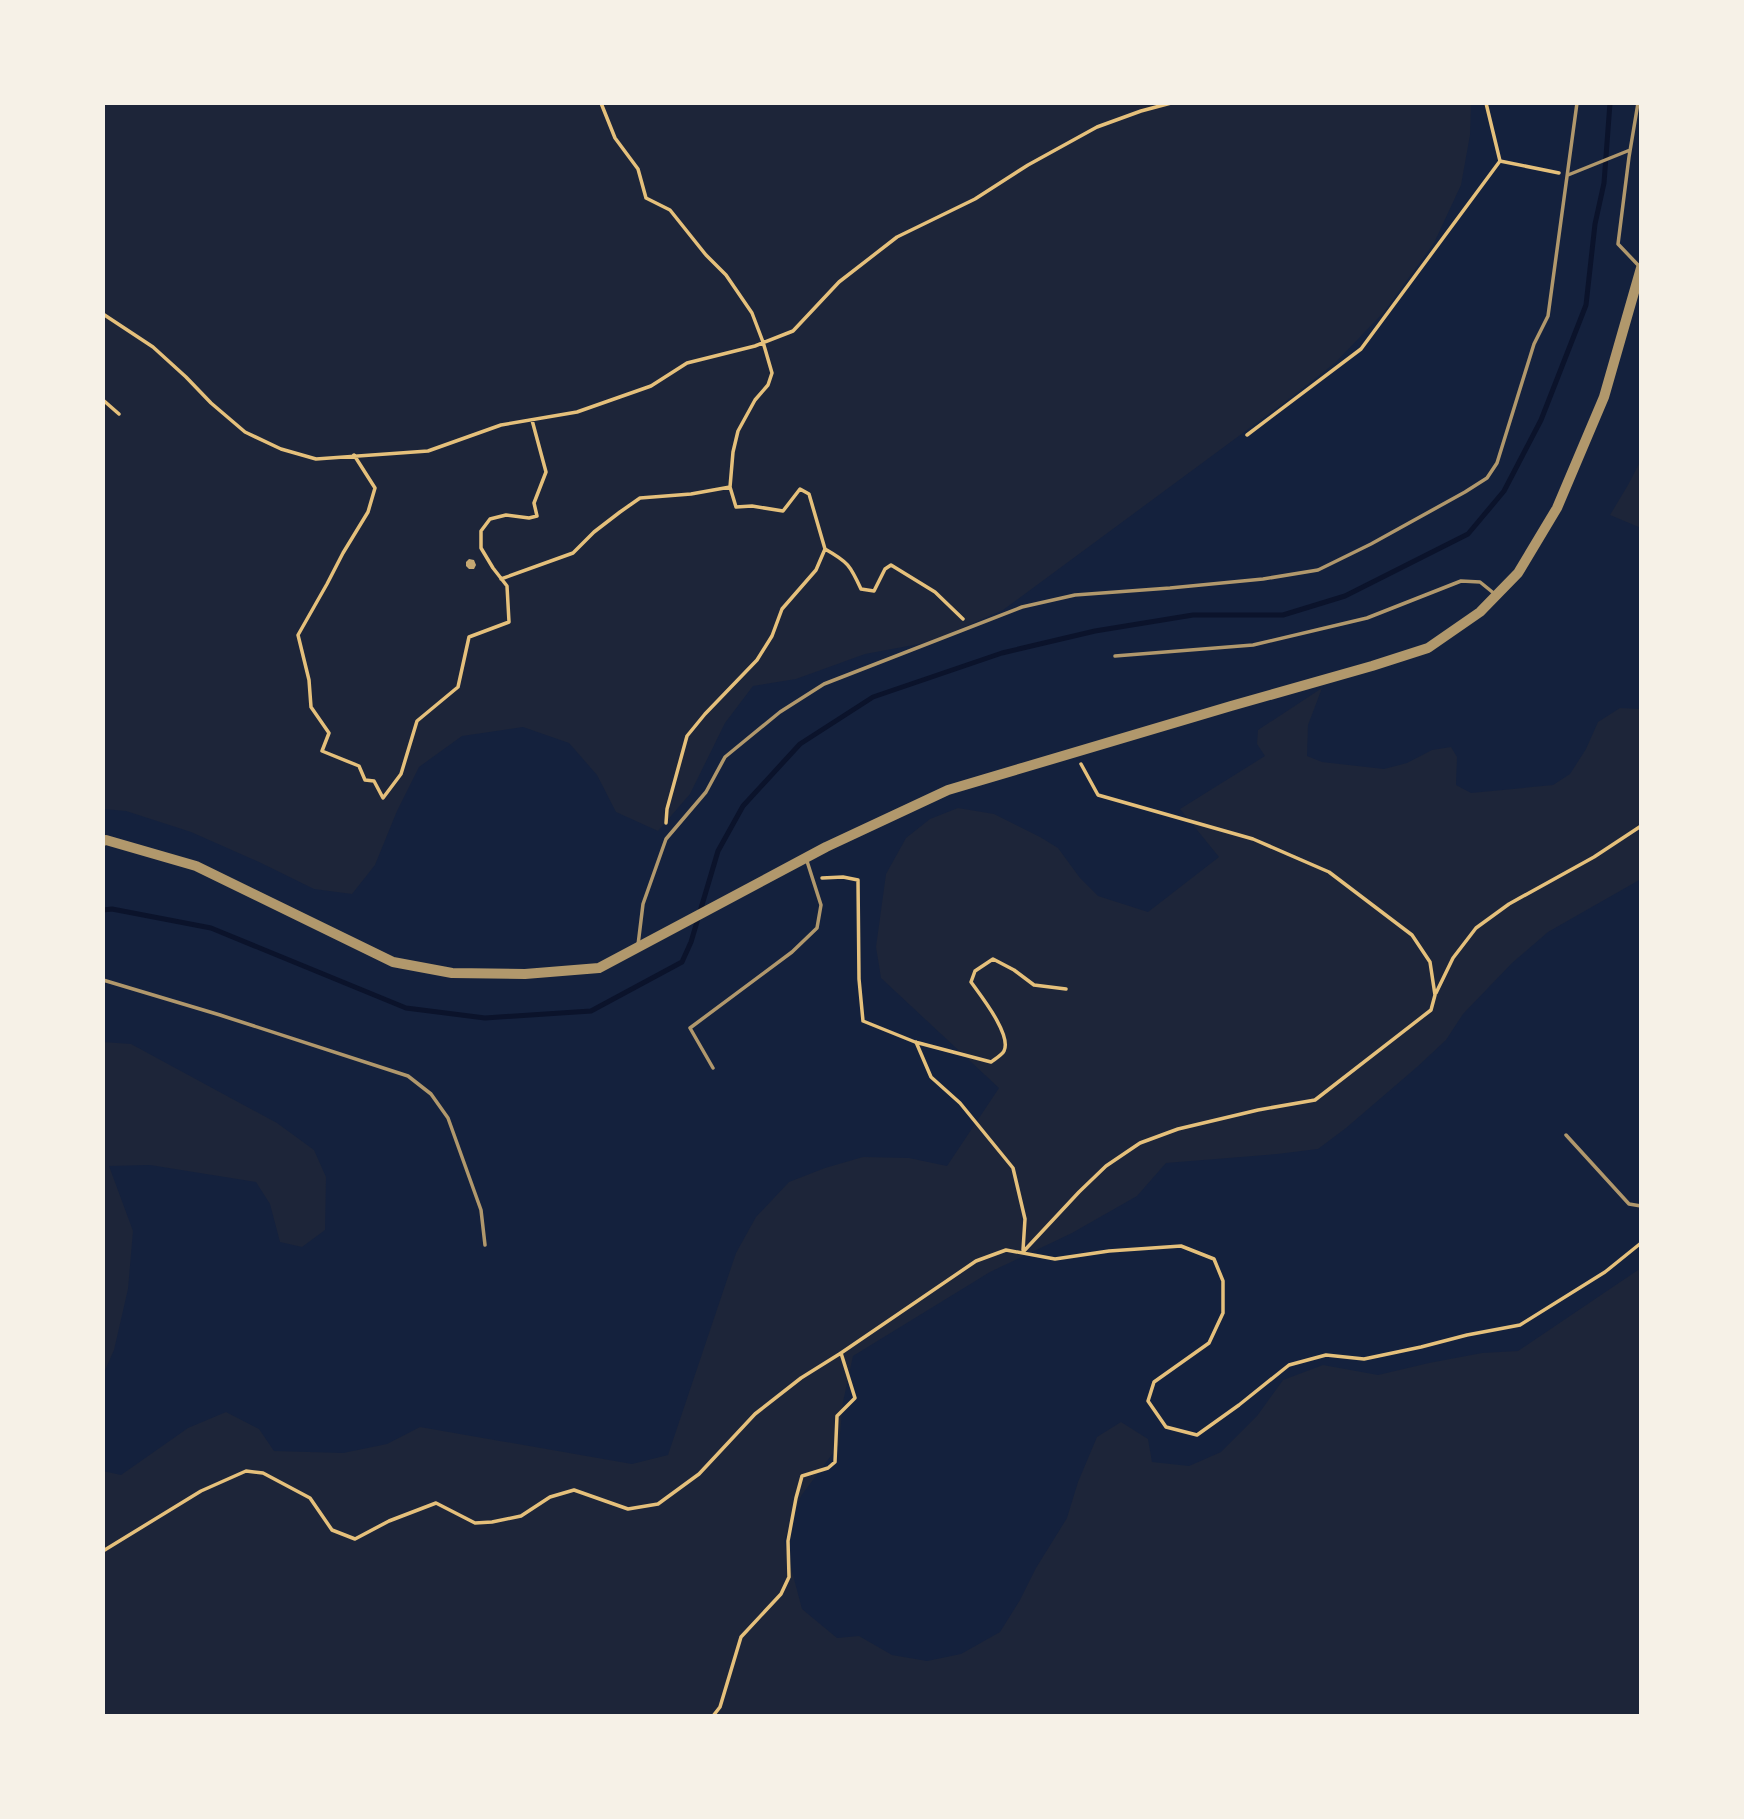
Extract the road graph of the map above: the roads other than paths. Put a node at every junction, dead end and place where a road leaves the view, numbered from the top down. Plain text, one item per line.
1 (1577, 103) edge
2 (1638, 103) edge
3 (1630, 150) junction
4 (1568, 175) junction
5 (1641, 268) edge
6 (1496, 595) junction
7 (1115, 656) dead end
8 (103, 841) edge
9 (806, 858) junction
10 (637, 947) junction
11 (103, 981) edge
12 (713, 1069) dead end
13 (1566, 1135) dead end
14 (1641, 1206) edge
15 (485, 1245) dead end

1 - 4 lane
2 - 3 lane
3 - 4 lane
3 - 5 lane
4 - 10 lane
5 - 6 street
6 - 7 lane
6 - 9 street
8 - 10 street
9 - 10 street
9 - 12 lane
11 - 15 lane
13 - 14 lane

